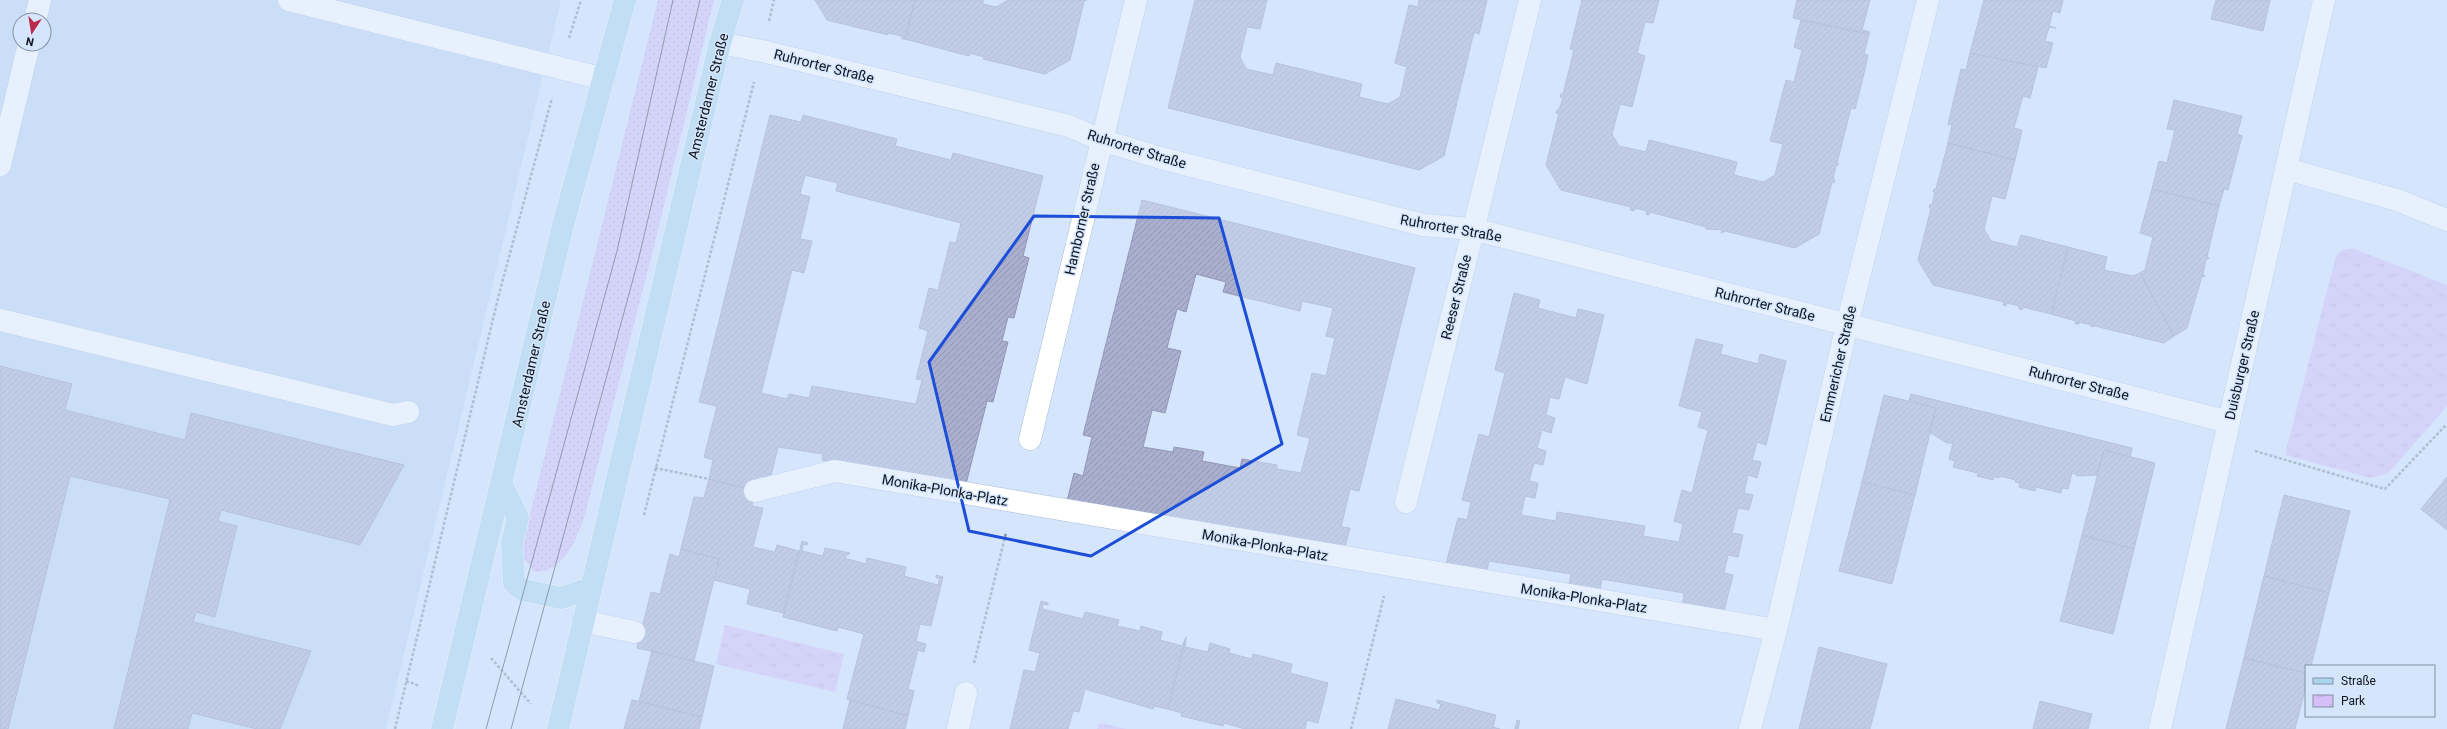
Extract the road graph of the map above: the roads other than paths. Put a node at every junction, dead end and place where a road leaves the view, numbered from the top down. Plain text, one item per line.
1 (40, 0) edge
2 (289, 0) edge
3 (625, 0) edge
4 (733, 0) edge
5 (1136, 0) edge
6 (1530, 0) edge
7 (1928, 0) edge
8 (2324, 0) edge
9 (37, 12) edge
10 (720, 44) junction
11 (27, 52) edge
12 (604, 79) junction
13 (1101, 140) junction
14 (0, 165) edge
15 (2287, 169) junction
16 (2447, 220) edge
17 (1473, 228) junction
18 (0, 320) edge
19 (1847, 324) junction
20 (408, 412) dead end
21 (2229, 422) junction
22 (1030, 439) dead end
23 (502, 485) junction
24 (755, 491) dead end
25 (1406, 502) dead end
26 (591, 588) junction
27 (583, 622) junction
28 (1776, 630) junction
29 (634, 632) dead end
30 (966, 693) road end
31 (442, 729) edge
32 (558, 729) edge
33 (958, 729) edge
34 (1750, 729) edge
35 (2160, 729) edge

1 - 9 street
2 - 12 street
3 - 12 main road, Amsterdamer Straße
4 - 10 main road, Amsterdamer Straße
5 - 13 street, Hamborner Straße
6 - 17 street, Reeser Straße
7 - 19 street, Emmericher Straße
8 - 15 street, Duisburger Straße
10 - 13 street, Ruhrorter Straße
10 - 26 main road, Amsterdamer Straße
11 - 14 street
12 - 23 main road, Amsterdamer Straße
13 - 17 street, Ruhrorter Straße
13 - 22 street, Hamborner Straße
15 - 16 street
15 - 21 street, Duisburger Straße
17 - 19 street, Ruhrorter Straße
17 - 25 street, Reeser Straße
18 - 20 street
19 - 21 street, Ruhrorter Straße
19 - 28 street, Emmericher Straße
21 - 35 street, Duisburger Straße
23 - 26 main road
23 - 31 main road, Amsterdamer Straße
24 - 28 street, Monika-Plonka-Platz
26 - 27 main road, Amsterdamer Straße
27 - 29 street
27 - 32 main road, Amsterdamer Straße
28 - 34 street, Emmericher Straße
30 - 33 street

